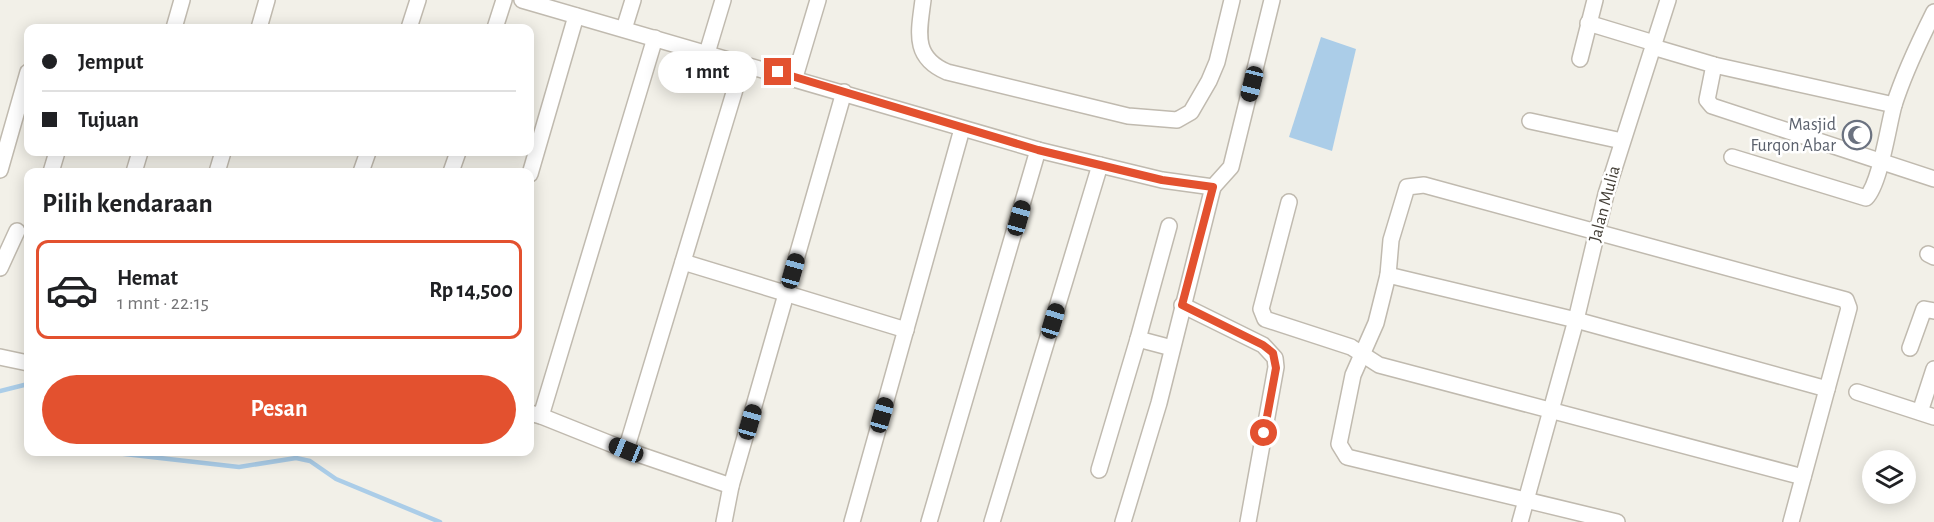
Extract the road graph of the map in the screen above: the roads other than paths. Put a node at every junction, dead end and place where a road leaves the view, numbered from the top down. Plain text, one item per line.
1 (182, 0) edge
2 (267, 0) edge
3 (418, 0) edge
4 (504, 0) edge
5 (522, 0) edge
6 (633, 0) edge
7 (723, 0) edge
8 (818, 0) edge
9 (923, 0) edge
10 (1232, 0) edge
11 (1272, 0) edge
12 (1595, 0) edge
13 (1668, 0) edge
14 (543, 3) edge
15 (1934, 12) edge
16 (576, 16) junction
17 (1588, 23) junction
18 (175, 24) edge
19 (260, 24) edge
20 (410, 24) edge
21 (496, 24) edge
22 (624, 29) junction
23 (655, 38) junction
24 (1653, 45) junction
25 (707, 53) junction
26 (1580, 59) dead end
27 (743, 63) junction
28 (1714, 65) junction
29 (795, 77) junction
30 (24, 86) edge
31 (844, 92) junction
32 (1894, 105) junction
33 (1530, 121) dead end
34 (962, 129) junction
35 (1622, 141) junction
36 (1038, 150) junction
37 (1732, 156) dead end
38 (1881, 161) junction
39 (1100, 165) junction
40 (532, 168) edge
41 (0, 170) edge
42 (1934, 179) edge
43 (1213, 187) junction
44 (1289, 202) dead end
45 (1169, 226) dead end
46 (17, 231) dead end
47 (1598, 232) junction
48 (682, 262) junction
49 (0, 268) edge
50 (1388, 275) junction
51 (786, 294) junction
52 (1182, 305) junction
53 (1934, 311) edge
54 (1576, 320) junction
55 (906, 330) junction
56 (1138, 339) junction
57 (1172, 348) junction
58 (1910, 348) dead end
59 (1363, 354) junction
60 (0, 357) edge
61 (24, 362) edge
62 (1934, 369) edge
63 (1827, 389) junction
64 (1857, 393) dead end
65 (1551, 411) junction
66 (535, 414) edge
67 (1927, 415) edge
68 (626, 450) junction
69 (1099, 471) dead end
70 (1803, 477) junction
71 (731, 486) junction
72 (1527, 500) junction
73 (1796, 520) edge
74 (724, 522) edge
75 (852, 522) edge
76 (929, 522) edge
77 (992, 522) edge
78 (1123, 522) edge
79 (1248, 522) edge
80 (1520, 522) edge
81 (1617, 522) edge

1 - 18 street
2 - 19 street
3 - 20 street
4 - 21 street
5 - 14 street
6 - 22 street
7 - 25 street
8 - 29 street
9 - 10 street
11 - 43 street
12 - 17 street
13 - 24 street, Jalan Mulia
14 - 16 street
15 - 32 street
16 - 22 street
16 - 40 street
17 - 24 street
17 - 26 street
22 - 23 street
23 - 25 street
23 - 66 street
24 - 28 street
24 - 35 street, Jalan Mulia
25 - 27 street
27 - 29 street
27 - 48 street
28 - 32 street
28 - 38 street
29 - 31 street
30 - 41 street
31 - 34 street
31 - 51 street
32 - 38 street
33 - 35 street
34 - 36 street
34 - 55 street
35 - 47 street, Jalan Mulia
36 - 39 street
36 - 76 street
37 - 38 street
38 - 42 street
39 - 43 street
39 - 77 street
43 - 52 street
44 - 59 street
45 - 56 street
46 - 49 street
47 - 50 street
47 - 54 street, Jalan Mulia
47 - 63 street
48 - 51 street
48 - 68 street
50 - 54 street
50 - 59 street
51 - 55 street
51 - 71 street
52 - 57 street
52 - 79 street
53 - 58 street
54 - 63 street
54 - 65 street, Jalan Mulia
55 - 75 street
56 - 57 street
56 - 69 street
57 - 78 street
59 - 65 street
59 - 72 street
60 - 61 street
62 - 67 street
63 - 70 street
64 - 67 street
65 - 70 street
65 - 72 street, Jalan Mulia
66 - 68 street
68 - 71 street
70 - 73 street
71 - 74 street
72 - 80 street, Jalan Mulia
72 - 81 street

